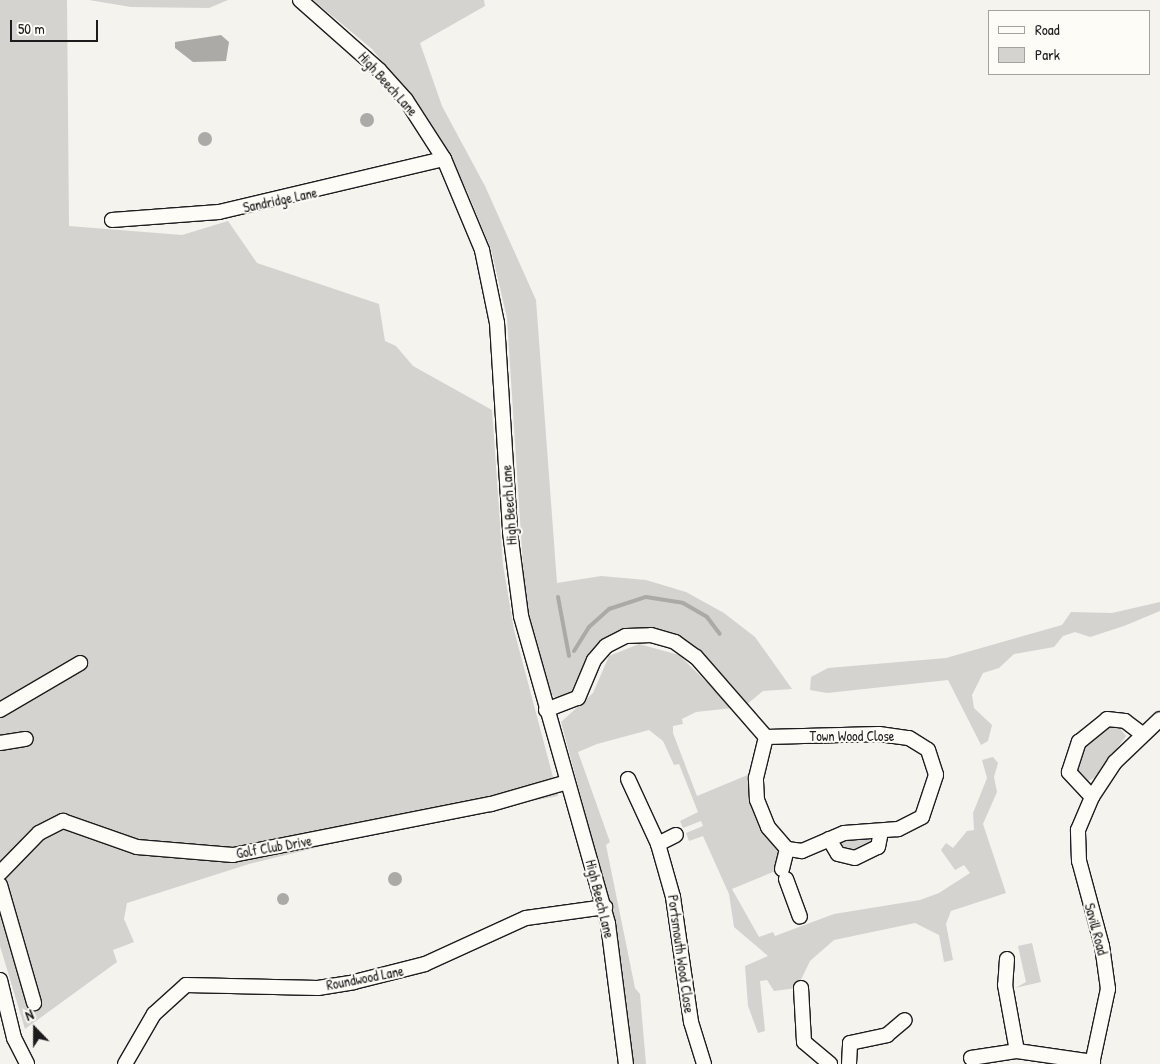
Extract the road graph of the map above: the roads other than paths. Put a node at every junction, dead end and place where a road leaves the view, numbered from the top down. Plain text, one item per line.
1 (300, 0) edge
2 (444, 159) junction
3 (112, 220) dead end
4 (80, 663) dead end
5 (0, 710) edge
6 (546, 710) junction
7 (1160, 719) edge
8 (1141, 733) junction
9 (766, 738) junction
10 (26, 739) dead end
11 (0, 743) edge
12 (628, 779) dead end
13 (567, 782) junction
14 (1092, 797) junction
15 (881, 831) junction
16 (676, 835) dead end
17 (829, 839) junction
18 (658, 844) junction
19 (787, 849) junction
20 (0, 873) edge
21 (0, 885) edge
22 (605, 907) junction
23 (800, 917) dead end
24 (1006, 959) dead end
25 (0, 980) edge
26 (802, 988) dead end
27 (34, 1003) dead end
28 (905, 1020) dead end
29 (1017, 1051) junction
30 (971, 1058) dead end
31 (1093, 1063) edge
32 (27, 1064) edge
33 (124, 1064) edge
34 (626, 1064) edge
35 (704, 1064) edge
36 (830, 1064) edge
37 (849, 1064) edge

1 - 2 street, High Beech Lane
2 - 3 street, Sandridge Lane
2 - 6 street, High Beech Lane
4 - 5 street
6 - 9 street
6 - 13 street, High Beech Lane
7 - 8 street, Savill Road
8 - 14 street, Savill Road
8 - 14 street
9 - 15 street, Town Wood Close
9 - 19 street
10 - 11 street
12 - 18 street, Portsmouth Wood Close
13 - 20 street, Golf Club Drive
13 - 22 street, High Beech Lane
14 - 31 street, Savill Road
15 - 17 street, Town Wood Close
15 - 17 street
16 - 18 street
17 - 19 street, Town Wood Close
18 - 35 street, Portsmouth Wood Close
19 - 23 street
21 - 27 street
22 - 33 street, Roundwood Lane
22 - 34 street, High Beech Lane
24 - 29 street
25 - 32 street
26 - 36 street
28 - 37 street
29 - 30 street
29 - 31 street

